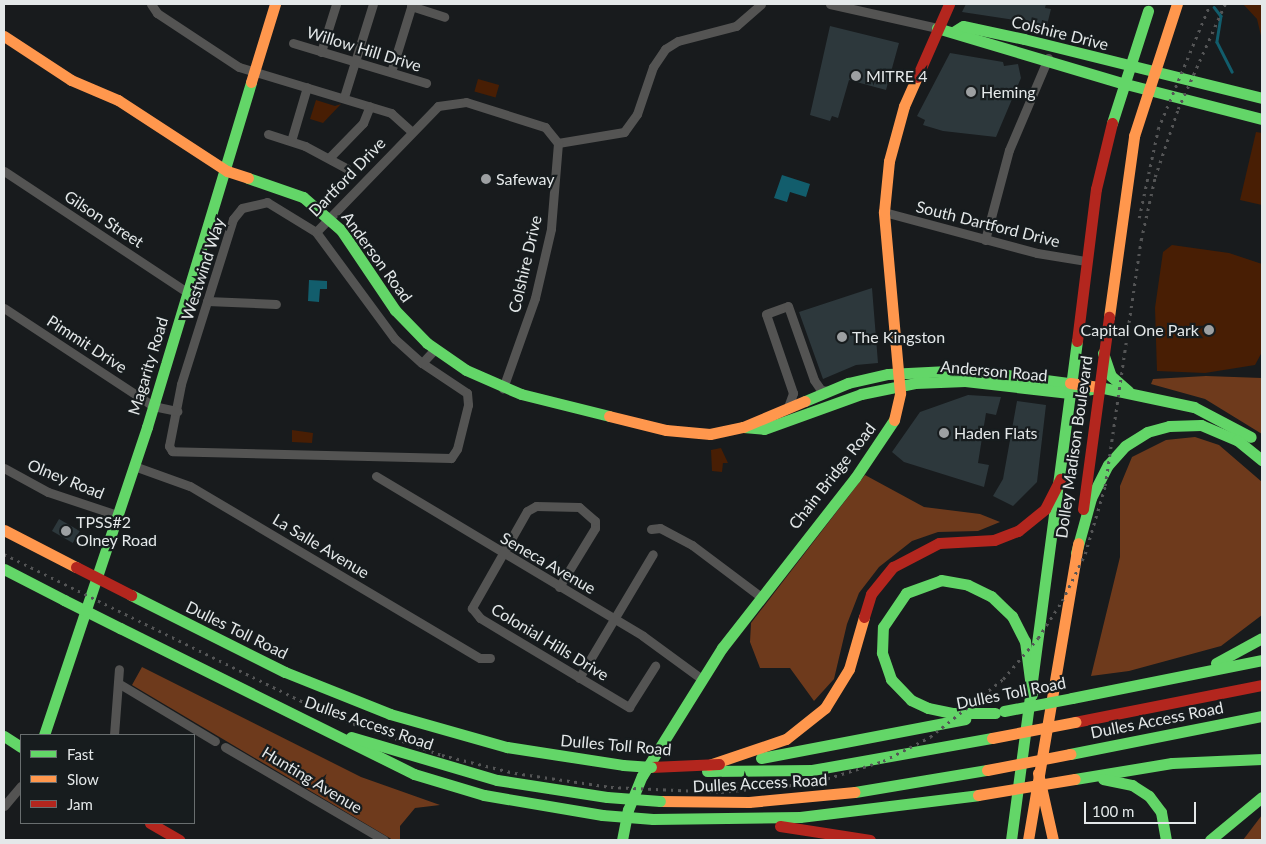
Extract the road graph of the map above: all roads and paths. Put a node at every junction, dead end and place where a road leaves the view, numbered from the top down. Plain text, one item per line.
1 (151, 4) edge
2 (275, 4) edge
3 (336, 4) edge
4 (373, 4) edge
5 (762, 4) edge
6 (830, 4) edge
7 (949, 4) edge
8 (1177, 4) edge
9 (411, 5) edge
10 (1148, 11) dead end
11 (444, 17) dead end
12 (937, 28) junction
13 (955, 31) junction
14 (4, 36) edge
15 (293, 43) dead end
16 (322, 52) junction
17 (1048, 58) junction
18 (355, 61) junction
19 (1128, 66) junction
20 (1153, 70) junction
21 (254, 72) junction
22 (392, 72) junction
23 (426, 83) dead end
24 (1122, 84) junction
25 (308, 86) junction
26 (1147, 89) junction
27 (344, 97) junction
28 (1262, 98) edge
29 (370, 106) junction
30 (1262, 110) edge
31 (1232, 111) junction
32 (1262, 119) edge
33 (410, 130) junction
34 (268, 134) dead end
35 (291, 141) junction
36 (558, 143) junction
37 (329, 158) junction
38 (346, 168) dead end
39 (4, 171) edge
40 (227, 171) junction
41 (884, 212) junction
42 (329, 218) junction
43 (316, 232) junction
44 (985, 240) junction
45 (1086, 261) junction
46 (188, 293) junction
47 (207, 301) junction
48 (276, 304) dead end
49 (4, 308) edge
50 (435, 349) junction
51 (1103, 353) junction
52 (422, 364) junction
53 (899, 379) junction
54 (1099, 387) junction
55 (503, 388) junction
56 (1070, 388) junction
57 (828, 391) junction
58 (1137, 396) junction
59 (153, 406) junction
60 (788, 408) junction
61 (177, 411) junction
62 (743, 426) junction
63 (1262, 446) edge
64 (1262, 460) edge
65 (134, 466) junction
66 (4, 468) edge
67 (376, 476) dead end
68 (1060, 479) junction
69 (117, 515) junction
70 (651, 529) dead end
71 (4, 530) edge
72 (502, 553) junction
73 (1076, 553) junction
74 (653, 554) dead end
75 (4, 569) edge
76 (559, 587) junction
77 (760, 596) junction
78 (615, 619) junction
79 (1262, 638) edge
80 (490, 658) dead end
81 (1262, 660) edge
82 (655, 666) dead end
83 (119, 669) dead end
84 (1179, 677) junction
85 (580, 678) junction
86 (702, 679) junction
87 (118, 683) junction
88 (1262, 685) edge
89 (1032, 695) junction
90 (266, 702) junction
91 (999, 712) junction
92 (1262, 716) edge
93 (44, 734) edge
94 (114, 734) edge
95 (4, 736) edge
96 (214, 741) dead end
97 (20, 746) edge
98 (225, 747) dead end
99 (1262, 748) edge
100 (1262, 759) edge
101 (1172, 763) junction
102 (709, 765) junction
103 (651, 767) joint
104 (679, 768) junction
105 (1038, 774) junction
106 (1078, 779) junction
107 (20, 787) edge
108 (1262, 797) edge
109 (4, 806) edge
110 (716, 821) junction
111 (152, 824) edge
112 (180, 840) edge
113 (384, 840) edge
114 (622, 840) edge
115 (870, 840) edge
116 (1011, 840) edge
117 (1028, 840) edge
118 (1052, 840) edge
119 (1166, 840) edge
120 (1210, 840) edge

1 - 21 street
2 - 21 main road, Magarity Road
3 - 16 street
4 - 18 street
5 - 36 street
6 - 12 street, Colshire Drive
7 - 12 main road, Chain Bridge Road
8 - 20 main road, Dolley Madison Boulevard
9 - 11 street
9 - 22 street
10 - 19 main road, Dolley Madison Boulevard
12 - 13 main road, Colshire Drive
12 - 41 main road, Chain Bridge Road
13 - 17 main road, Colshire Drive
13 - 19 main road, Colshire Drive
14 - 40 main road, Anderson Road
15 - 16 street, Willow Hill Drive
16 - 18 street, Willow Hill Drive
17 - 24 main road, Colshire Drive
17 - 44 street
18 - 22 street, Willow Hill Drive
18 - 27 street
19 - 20 main road, Colshire Drive
19 - 24 main road, Dolley Madison Boulevard
20 - 26 main road, Dolley Madison Boulevard
20 - 28 main road, Colshire Drive
21 - 25 street
21 - 40 main road, Magarity Road
22 - 23 street, Willow Hill Drive
24 - 26 main road, Colshire Drive
24 - 45 main road, Dolley Madison Boulevard
25 - 27 street
25 - 35 street
26 - 31 main road, Colshire Drive
26 - 51 main road, Dolley Madison Boulevard
27 - 29 street
29 - 33 street
29 - 37 street
30 - 31 main road
31 - 32 main road, Colshire Drive
33 - 36 street
33 - 42 street, Dartford Drive
34 - 35 street
35 - 37 street
36 - 55 street, Colshire Drive
37 - 38 street
39 - 46 street, Gilson Street
40 - 42 main road, Anderson Road
40 - 46 main road, Magarity Road
41 - 44 street, South Dartford Drive
41 - 53 main road, Chain Bridge Road
42 - 43 street, Dartford Drive
42 - 50 main road, Anderson Road
43 - 47 street, Westwind Way
43 - 52 street, Westwind Way
44 - 45 street, South Dartford Drive
45 - 56 main road, Dolley Madison Boulevard
46 - 59 main road, Magarity Road
47 - 48 street
47 - 61 street, Westwind Way
49 - 59 street, Pimmit Drive
50 - 52 street
50 - 55 main road, Anderson Road
51 - 54 main road, Dolley Madison Boulevard
51 - 58 main road
52 - 61 street, Westwind Way
53 - 56 main road, Anderson Road
53 - 57 main road, Anderson Road
53 - 62 main road, Anderson Road
53 - 77 main road, Chain Bridge Road
54 - 56 main road, Anderson Road
54 - 58 main road, Anderson Road
54 - 73 main road, Dolley Madison Boulevard
55 - 62 main road, Anderson Road
56 - 68 main road, Dolley Madison Boulevard
57 - 60 main road, Anderson Road
57 - 60 street
58 - 63 main road, Anderson Road
59 - 61 street
59 - 65 main road, Magarity Road
60 - 62 main road, Anderson Road
64 - 73 main road
65 - 69 main road, Magarity Road
65 - 80 street, La Salle Avenue
66 - 69 street, Olney Road
67 - 72 street, Seneca Avenue
68 - 89 main road, Dolley Madison Boulevard
68 - 102 main road
69 - 93 main road, Magarity Road
70 - 77 street
71 - 103 main road, Dulles Toll Road, bridge
72 - 76 street, Seneca Avenue
72 - 76 street, Colonial Hills Drive
72 - 85 street, Colonial Hills Drive
73 - 105 main road, Dolley Madison Boulevard
74 - 78 street
75 - 90 main road, bridge
76 - 78 street, Seneca Avenue
77 - 86 main road, Chain Bridge Road
78 - 85 street
78 - 86 street, Seneca Avenue
79 - 84 main road
81 - 84 main road, Dulles Toll Road
82 - 85 street, Colonial Hills Drive
83 - 87 street
84 - 91 main road, Dulles Toll Road, bridge
86 - 114 main road, Chain Bridge Road
87 - 94 street
87 - 96 street
88 - 104 main road, Dulles Access Road, bridge
89 - 91 main road
89 - 116 main road, Dolley Madison Boulevard
90 - 92 main road, Dulles Access Road, bridge
90 - 110 main road, bridge
91 - 102 main road, Dulles Toll Road
95 - 97 main road
98 - 113 street, Hunting Avenue
99 - 101 main road
100 - 101 main road
101 - 106 main road
102 - 104 main road, Dulles Toll Road
103 - 104 main road, Dulles Access Road
105 - 117 main road, Dolley Madison Boulevard
105 - 118 main road
106 - 110 main road, bridge
106 - 119 main road
107 - 109 street
108 - 120 main road
110 - 115 main road
111 - 112 main road

